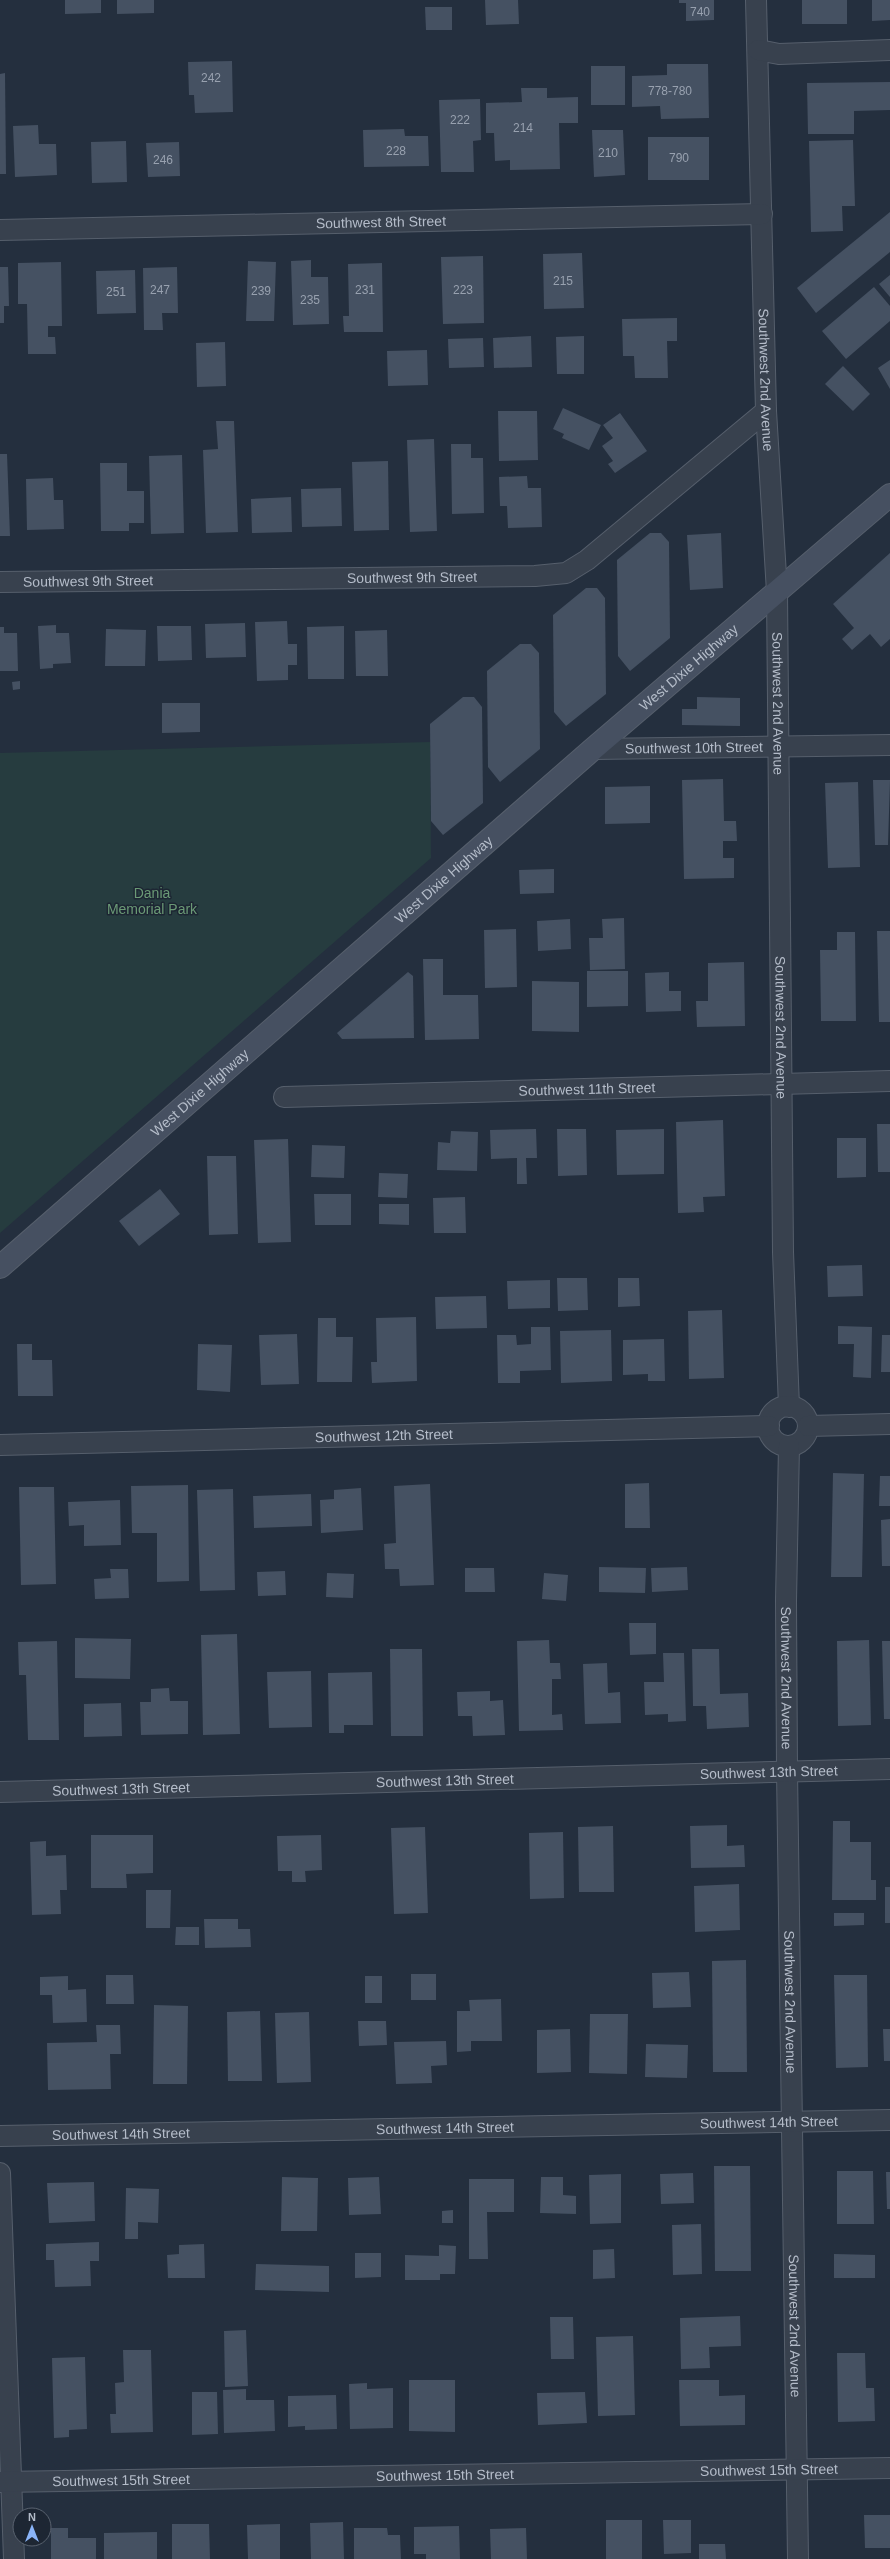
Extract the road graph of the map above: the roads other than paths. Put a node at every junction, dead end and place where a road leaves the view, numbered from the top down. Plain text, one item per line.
1 (756, 0) edge
2 (758, 50) junction
3 (890, 50) edge
4 (762, 214) junction
5 (0, 230) edge
6 (766, 411) junction
7 (890, 495) edge
8 (0, 582) edge
9 (777, 592) junction
10 (890, 745) edge
11 (778, 748) junction
12 (593, 749) junction
13 (890, 1081) edge
14 (782, 1084) junction
15 (284, 1097) dead end
16 (0, 1267) edge
17 (788, 1407) junction
18 (890, 1424) edge
19 (768, 1426) junction
20 (808, 1426) junction
21 (0, 1446) edge
22 (789, 1446) junction
23 (890, 1769) edge
24 (787, 1770) junction
25 (0, 1792) edge
26 (890, 2120) edge
27 (792, 2123) junction
28 (0, 2136) edge
29 (0, 2173) edge
30 (890, 2468) edge
31 (796, 2470) junction
32 (6, 2482) edge
33 (14, 2559) edge
34 (798, 2559) edge

1 - 2 street, Southwest 2nd Avenue
2 - 3 street
2 - 4 street, Southwest 2nd Avenue
4 - 5 street, Southwest 8th Street
4 - 6 street, Southwest 2nd Avenue
6 - 8 street, Southwest 9th Street
6 - 9 street, Southwest 2nd Avenue
7 - 9 main road, West Dixie Highway
9 - 11 street, Southwest 2nd Avenue
9 - 12 main road, West Dixie Highway
10 - 11 street, Southwest 10th Street
11 - 12 street, Southwest 10th Street
11 - 14 street, Southwest 2nd Avenue
12 - 16 main road, West Dixie Highway
13 - 14 street, Southwest 11th Street
14 - 15 street, Southwest 11th Street
14 - 17 street, Southwest 2nd Avenue
17 - 19 street
17 - 20 street
18 - 20 street
19 - 21 street, Southwest 12th Street
19 - 22 street
20 - 22 street
22 - 24 street, Southwest 2nd Avenue
23 - 24 street, Southwest 13th Street
24 - 25 street, Southwest 13th Street
24 - 27 street, Southwest 2nd Avenue
26 - 27 street, Southwest 14th Street
27 - 28 street, Southwest 14th Street
27 - 31 street, Southwest 2nd Avenue
29 - 32 street
30 - 31 street, Southwest 15th Street
31 - 32 street, Southwest 15th Street
31 - 34 street, Southwest 2nd Avenue
32 - 33 street

